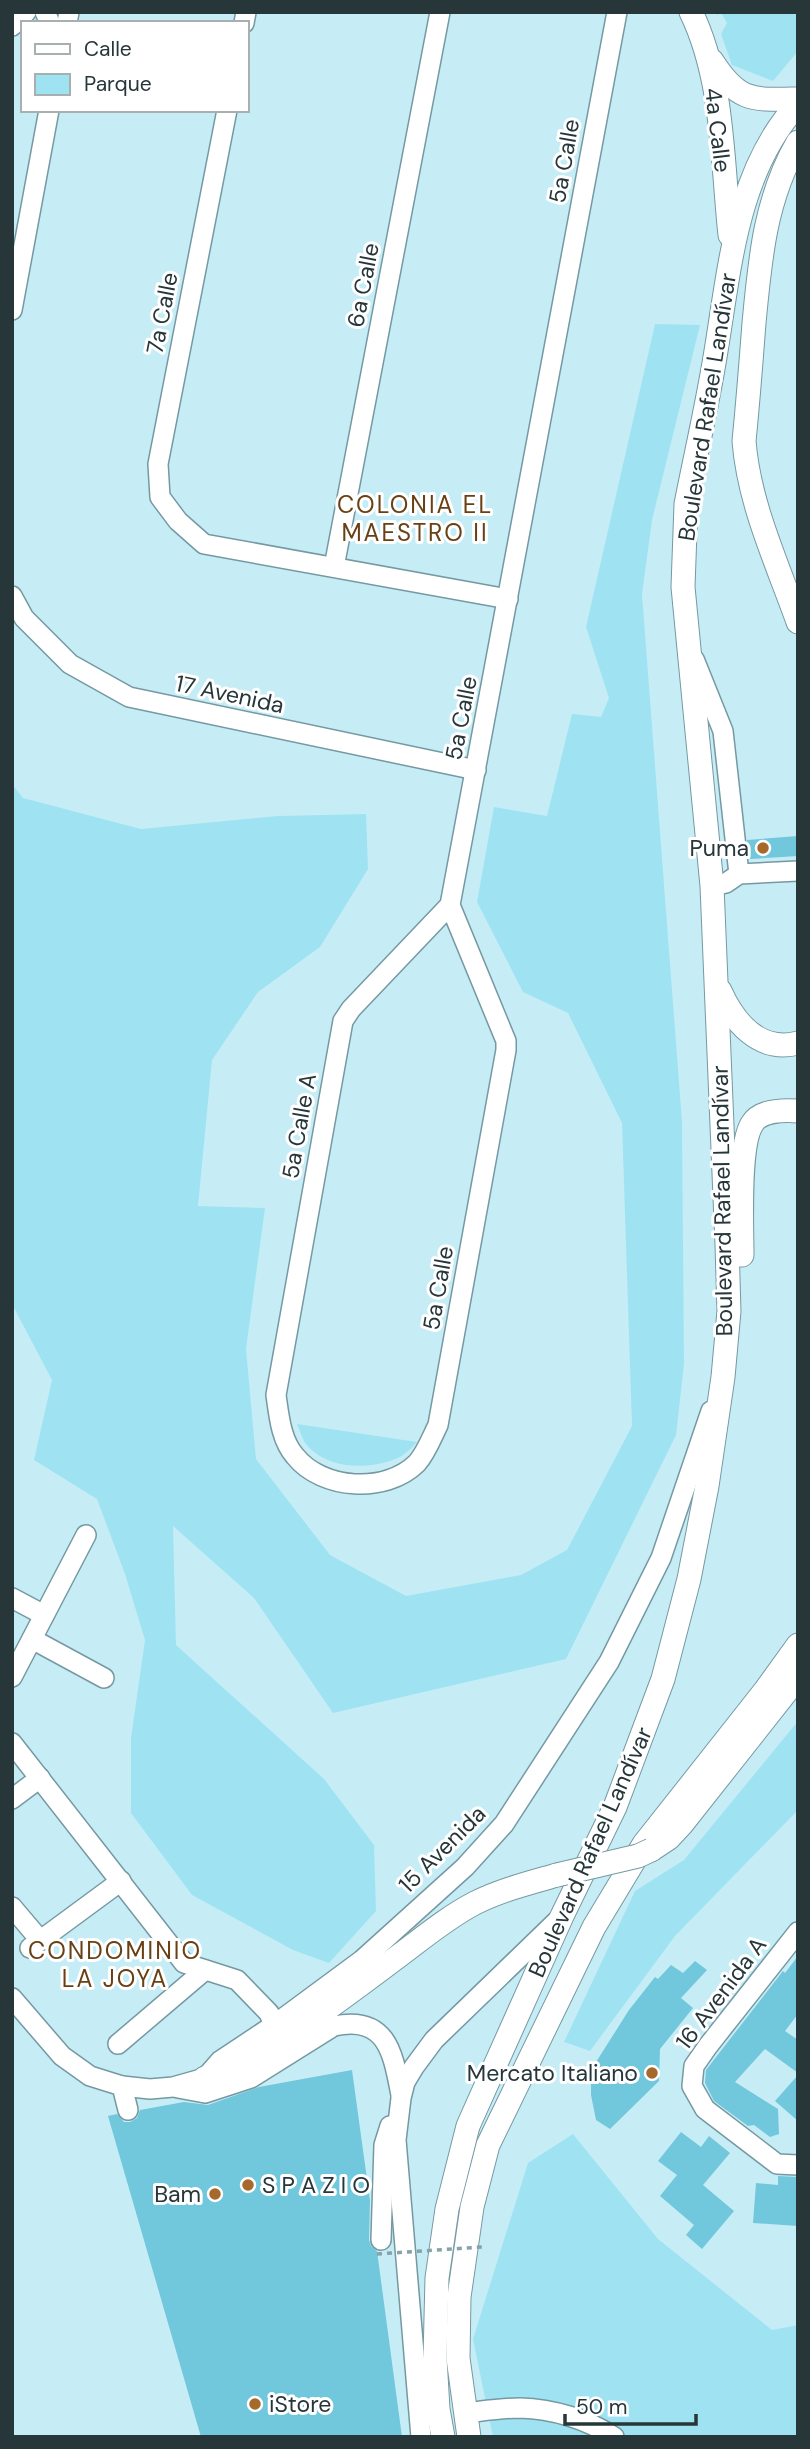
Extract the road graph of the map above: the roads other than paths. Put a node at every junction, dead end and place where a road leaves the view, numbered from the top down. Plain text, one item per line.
1 (26, 12) edge
2 (440, 12) edge
3 (617, 12) edge
4 (691, 12) edge
5 (12, 26) edge
6 (706, 50) junction
7 (798, 102) edge
8 (49, 112) edge
9 (227, 112) edge
10 (798, 142) edge
11 (732, 251) junction
12 (12, 310) edge
13 (334, 568) junction
14 (12, 596) edge
15 (508, 599) junction
16 (798, 622) edge
17 (689, 645) junction
18 (476, 770) junction
19 (798, 871) edge
20 (739, 874) junction
21 (712, 886) junction
22 (450, 905) junction
23 (716, 982) junction
24 (798, 1043) edge
25 (798, 1111) edge
26 (729, 1311) junction
27 (723, 1377) junction
28 (275, 1395) joint
29 (86, 1535) dead end
30 (12, 1598) edge
31 (44, 1615) junction
32 (32, 1639) junction
33 (798, 1645) edge
34 (798, 1677) edge
35 (12, 1678) edge
36 (104, 1678) dead end
37 (12, 1743) edge
38 (40, 1778) junction
39 (12, 1799) edge
40 (121, 1881) junction
41 (12, 1907) edge
42 (562, 1916) junction
43 (798, 1932) edge
44 (205, 1970) junction
45 (12, 1998) edge
46 (274, 2025) junction
47 (118, 2044) dead end
48 (209, 2076) junction
49 (122, 2086) junction
50 (173, 2087) junction
51 (400, 2104) junction
52 (128, 2110) dead end
53 (798, 2165) edge
54 (379, 2247) road end
55 (465, 2413) junction
56 (421, 2437) edge
57 (443, 2437) edge
58 (468, 2437) edge
59 (614, 2437) edge

1 - 5 street
2 - 13 street, 6a Calle
3 - 15 street, 5a Calle
4 - 6 main road, 4a Calle
6 - 7 main road
6 - 11 main road, 4a Calle
7 - 11 main road, Boulevard Rafael Landívar
8 - 12 street
9 - 13 street, 7a Calle
10 - 16 main road, Boulevard Rafael Landívar
11 - 17 main road, Boulevard Rafael Landívar
13 - 15 street, 7a Calle
14 - 18 street, 17 Avenida
15 - 18 street, 5a Calle
17 - 20 street
17 - 21 main road, Boulevard Rafael Landívar
18 - 22 street, 5a Calle
19 - 20 street
20 - 21 street
21 - 23 main road, Boulevard Rafael Landívar
22 - 28 street, 5a Calle A
22 - 28 street, 5a Calle
23 - 24 main road
23 - 26 main road, Boulevard Rafael Landívar
25 - 26 main road
26 - 27 main road, Boulevard Rafael Landívar
27 - 42 main road, Boulevard Rafael Landívar
27 - 46 street, 15 Avenida
29 - 31 street
30 - 31 street
31 - 32 street
32 - 35 street
32 - 36 street
33 - 55 main road, Boulevard Rafael Landívar
34 - 48 main road, bridge
37 - 38 street
38 - 39 street
38 - 40 street
40 - 41 street
40 - 44 street
42 - 51 street
42 - 57 main road, Boulevard Rafael Landívar
43 - 53 street, 16 Avenida A
44 - 46 street
44 - 47 street
45 - 49 street, 15 Avenida
46 - 48 street, 15 Avenida
48 - 50 street, 15 Avenida
49 - 50 street, 15 Avenida
49 - 52 street
50 - 51 street
51 - 54 street
51 - 56 street
55 - 58 main road, Boulevard Rafael Landívar
55 - 59 street

